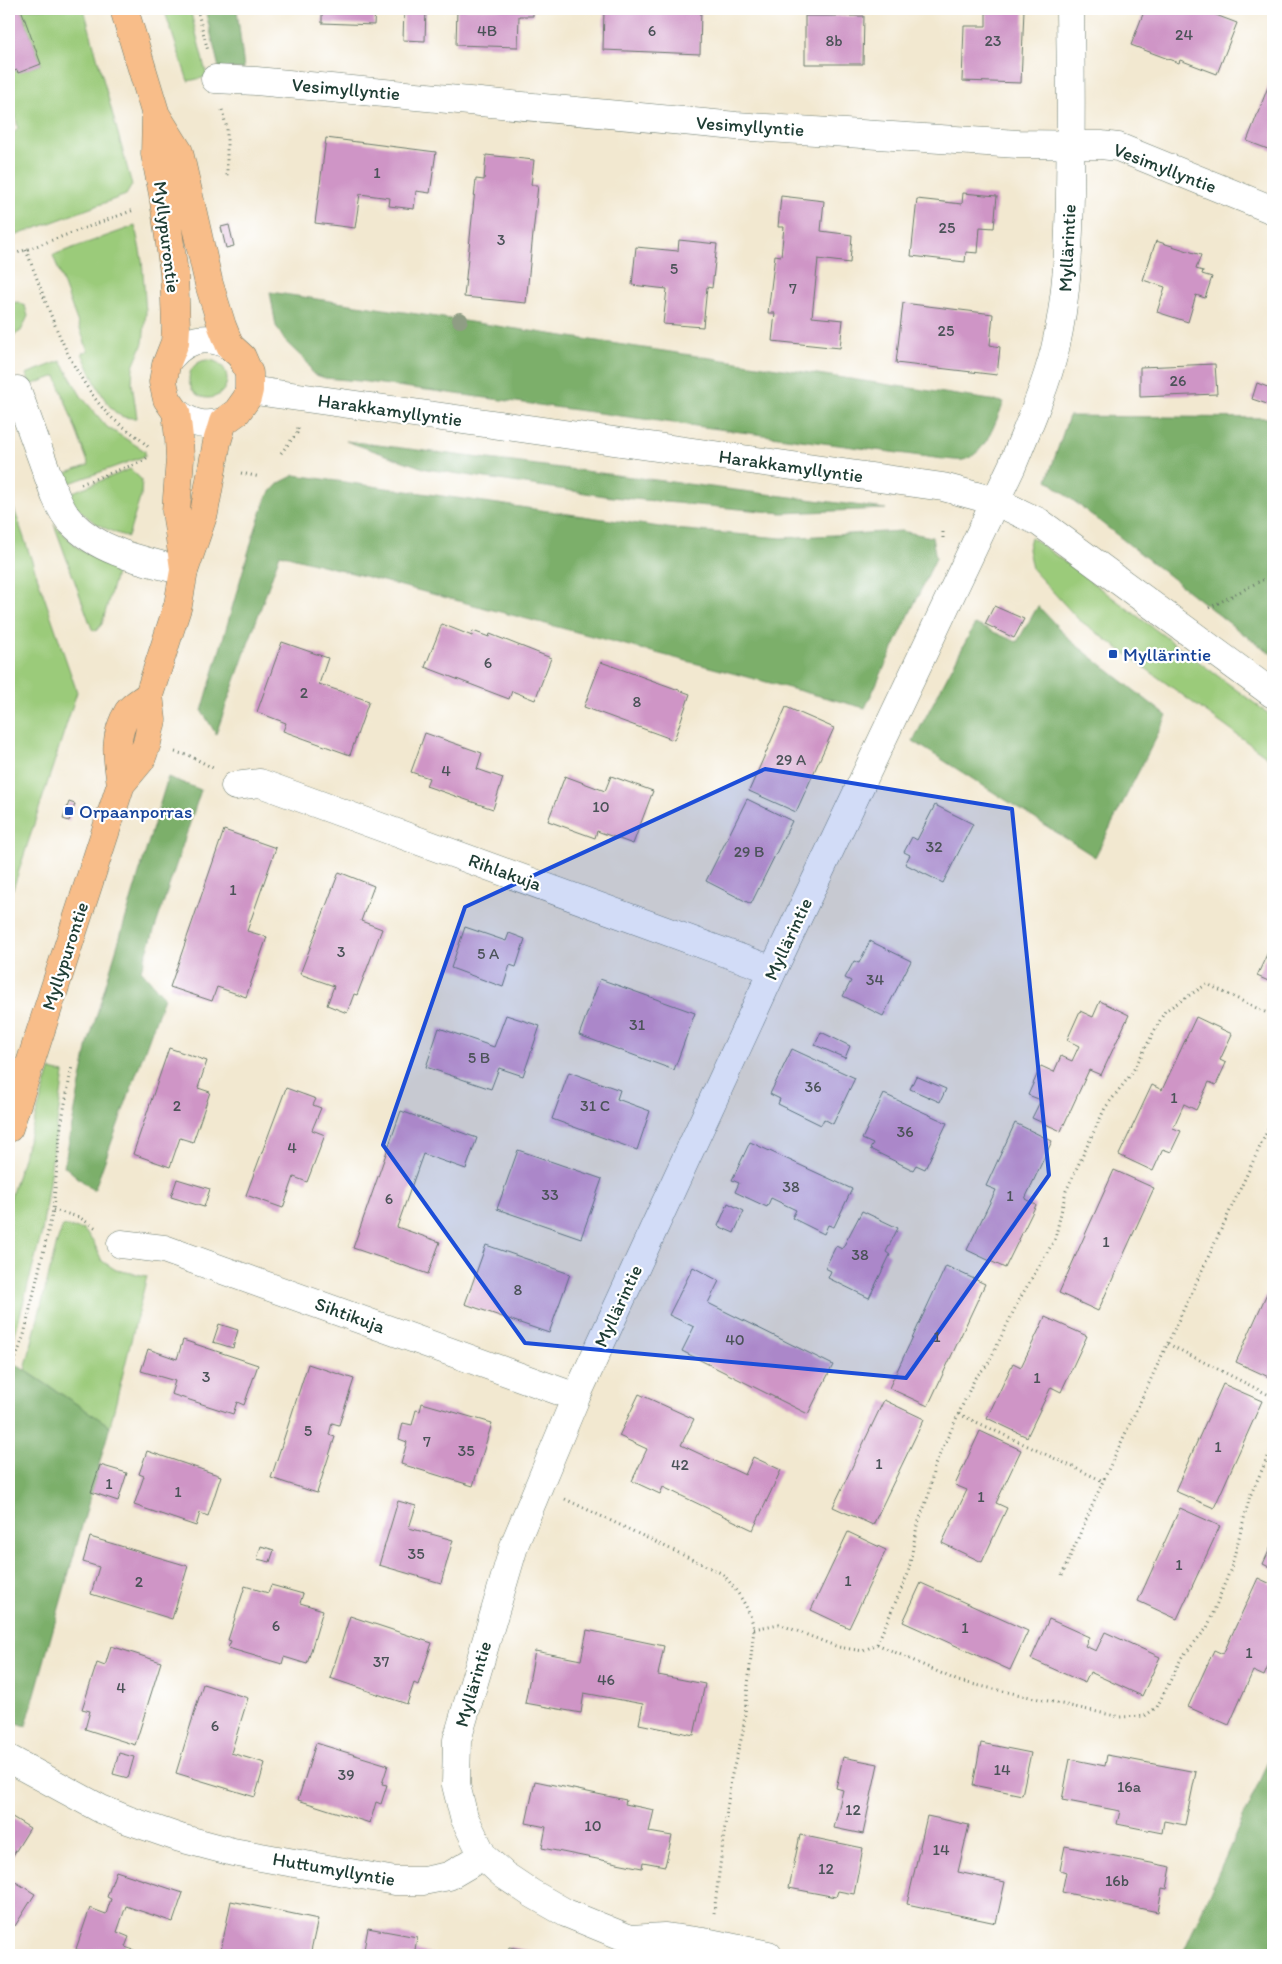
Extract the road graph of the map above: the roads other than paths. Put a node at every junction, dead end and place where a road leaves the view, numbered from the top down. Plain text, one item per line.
1 (124, 9) edge
2 (1070, 9) edge
3 (215, 79) road end
4 (156, 115) junction
5 (1071, 144) junction
6 (1273, 210) edge
7 (230, 346) junction
8 (170, 358) junction
9 (17, 390) dead end
10 (249, 390) junction
11 (176, 412) junction
12 (223, 422) junction
13 (995, 500) junction
14 (184, 572) junction
15 (1273, 694) edge
16 (235, 786) road end
17 (773, 970) junction
18 (9, 1128) edge
19 (121, 1244) road end
20 (576, 1397) junction
21 (9, 1759) edge
22 (482, 1856) junction
23 (632, 1947) edge
24 (768, 1955) edge

1 - 4 main road, Myllypurontie
2 - 5 street, Myllärintie
3 - 5 street, Vesimyllyntie
4 - 7 main road, Myllypurontie
4 - 8 main road, Myllypurontie
5 - 6 street, Vesimyllyntie
5 - 13 street, Myllärintie
7 - 8 street
7 - 10 main road
8 - 11 main road
9 - 14 street
10 - 12 main road
10 - 13 street, Harakkamyllyntie
11 - 12 street
11 - 14 main road, Myllypurontie
12 - 14 main road, Myllypurontie
13 - 15 street, Harakkamyllyntie
13 - 17 street, Myllärintie
14 - 18 main road, Myllypurontie
16 - 17 street, Rihlakuja
17 - 20 street, Myllärintie
19 - 20 street, Sihtikuja
20 - 22 street, Myllärintie
21 - 22 street, Huttumyllyntie
22 - 23 street
23 - 24 street

